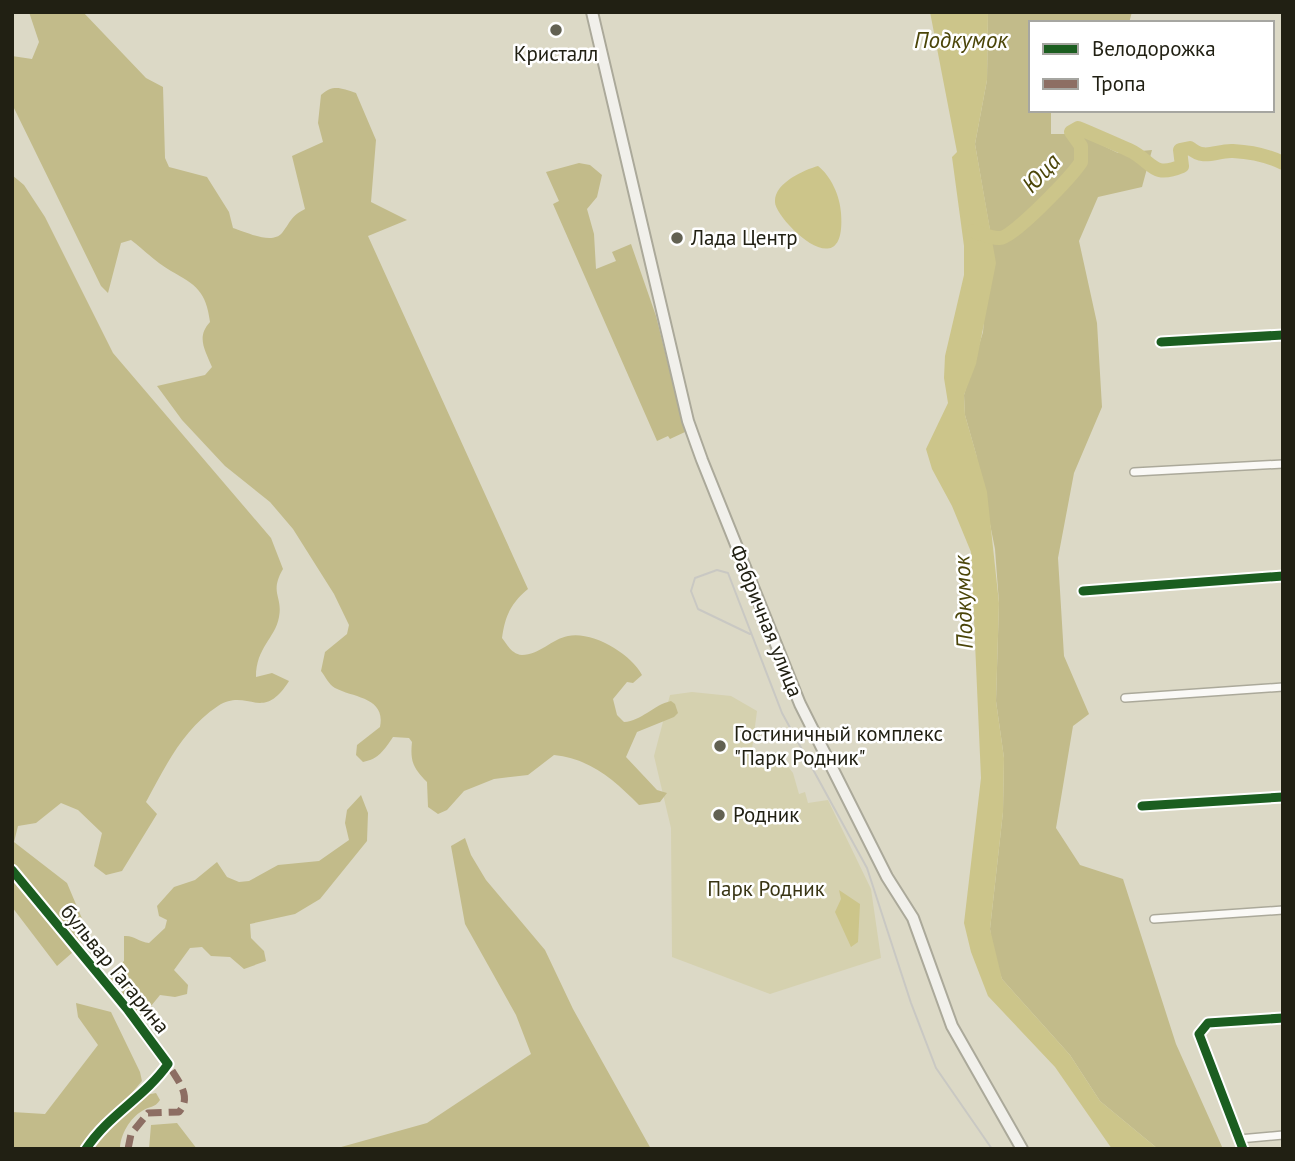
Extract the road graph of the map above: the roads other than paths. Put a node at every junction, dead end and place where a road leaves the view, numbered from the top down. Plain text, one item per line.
1 (592, 12) edge
2 (1283, 335) edge
3 (1161, 342) dead end
4 (1283, 464) edge
5 (1134, 472) dead end
6 (1283, 576) edge
7 (1083, 591) dead end
8 (1283, 687) edge
9 (1125, 698) dead end
10 (1283, 797) edge
11 (1142, 806) dead end
12 (12, 870) edge
13 (1283, 911) edge
14 (1154, 919) dead end
15 (1283, 1018) edge
16 (1283, 1135) edge
17 (1239, 1139) junction
18 (86, 1149) edge
19 (1022, 1149) edge
20 (1242, 1149) edge

1 - 19 main road, Фабричная улица
2 - 3 street
4 - 5 street
6 - 7 street
8 - 9 street
10 - 11 street
12 - 18 street, бульвар Гагарина
13 - 14 street
15 - 17 street
16 - 17 street
17 - 20 street

